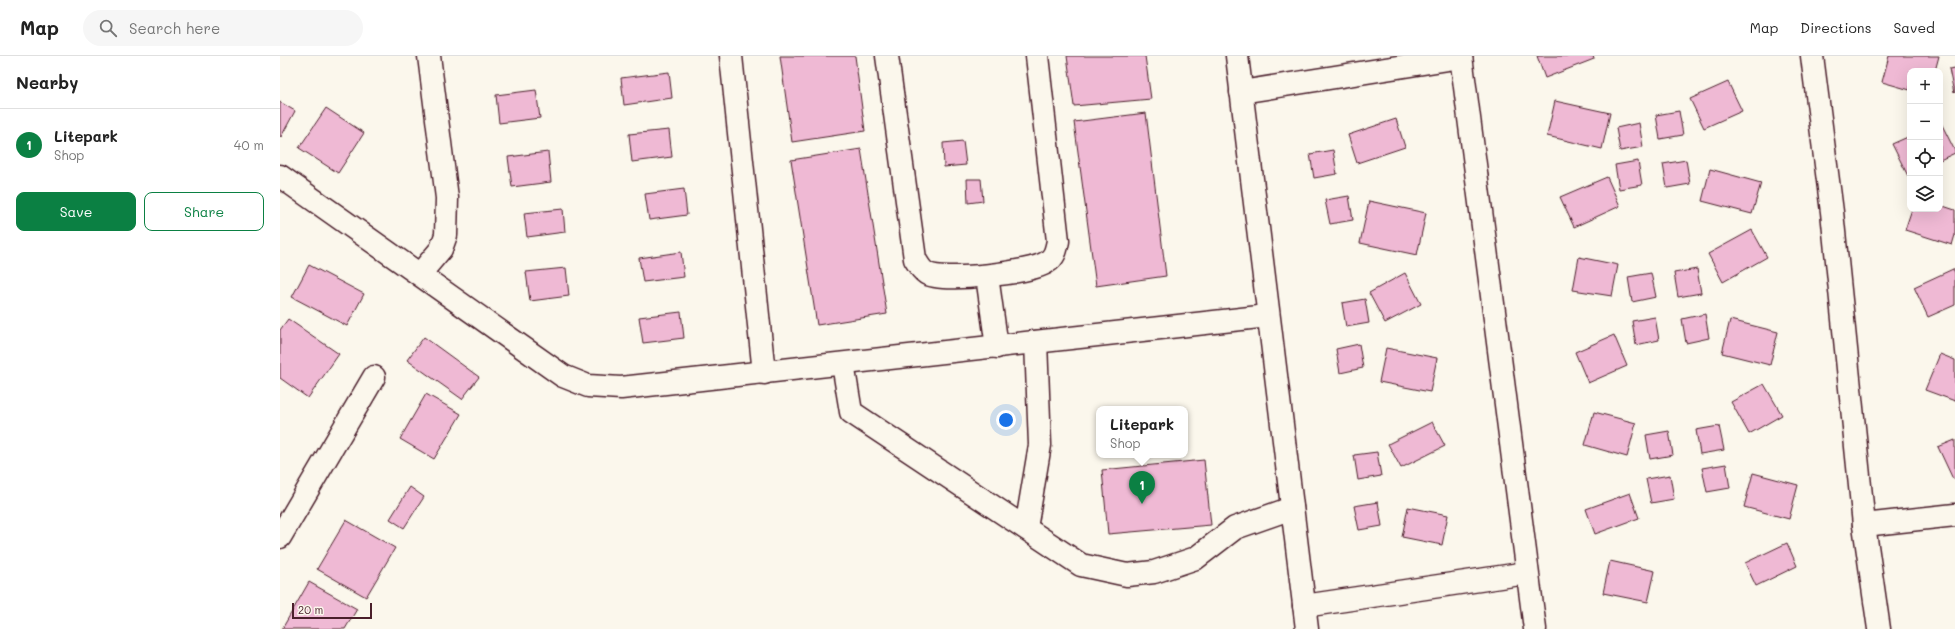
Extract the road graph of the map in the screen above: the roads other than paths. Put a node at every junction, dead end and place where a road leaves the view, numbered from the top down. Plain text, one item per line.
1 (428, 56) edge
2 (731, 56) edge
3 (888, 56) edge
4 (1037, 56) edge
5 (1237, 56) edge
6 (1812, 56) edge
7 (1461, 57) edge
8 (1241, 92) junction
9 (280, 176) edge
10 (420, 274) junction
11 (987, 276) junction
12 (1268, 316) junction
13 (1036, 342) junction
14 (997, 347) junction
15 (843, 364) junction
16 (764, 373) junction
17 (374, 377) dead end
18 (288, 507) edge
19 (1292, 508) junction
20 (1955, 515) edge
21 (1864, 525) junction
22 (1026, 528) junction
23 (280, 537) edge
24 (1527, 573) junction
25 (1304, 606) junction
26 (1307, 629) edge
27 (1535, 629) edge
28 (1879, 629) edge

1 - 10 street
2 - 16 street
3 - 11 street
4 - 11 street
5 - 8 street
6 - 21 street
7 - 8 street
7 - 24 street
8 - 12 street
9 - 10 street
10 - 16 street
11 - 14 street
12 - 13 street
12 - 19 street
13 - 14 street
13 - 22 street
14 - 15 street
15 - 16 street
15 - 22 street
17 - 18 street
18 - 23 street
19 - 22 street
19 - 25 street
20 - 21 street
21 - 28 street
24 - 25 street
24 - 27 street
25 - 26 street

